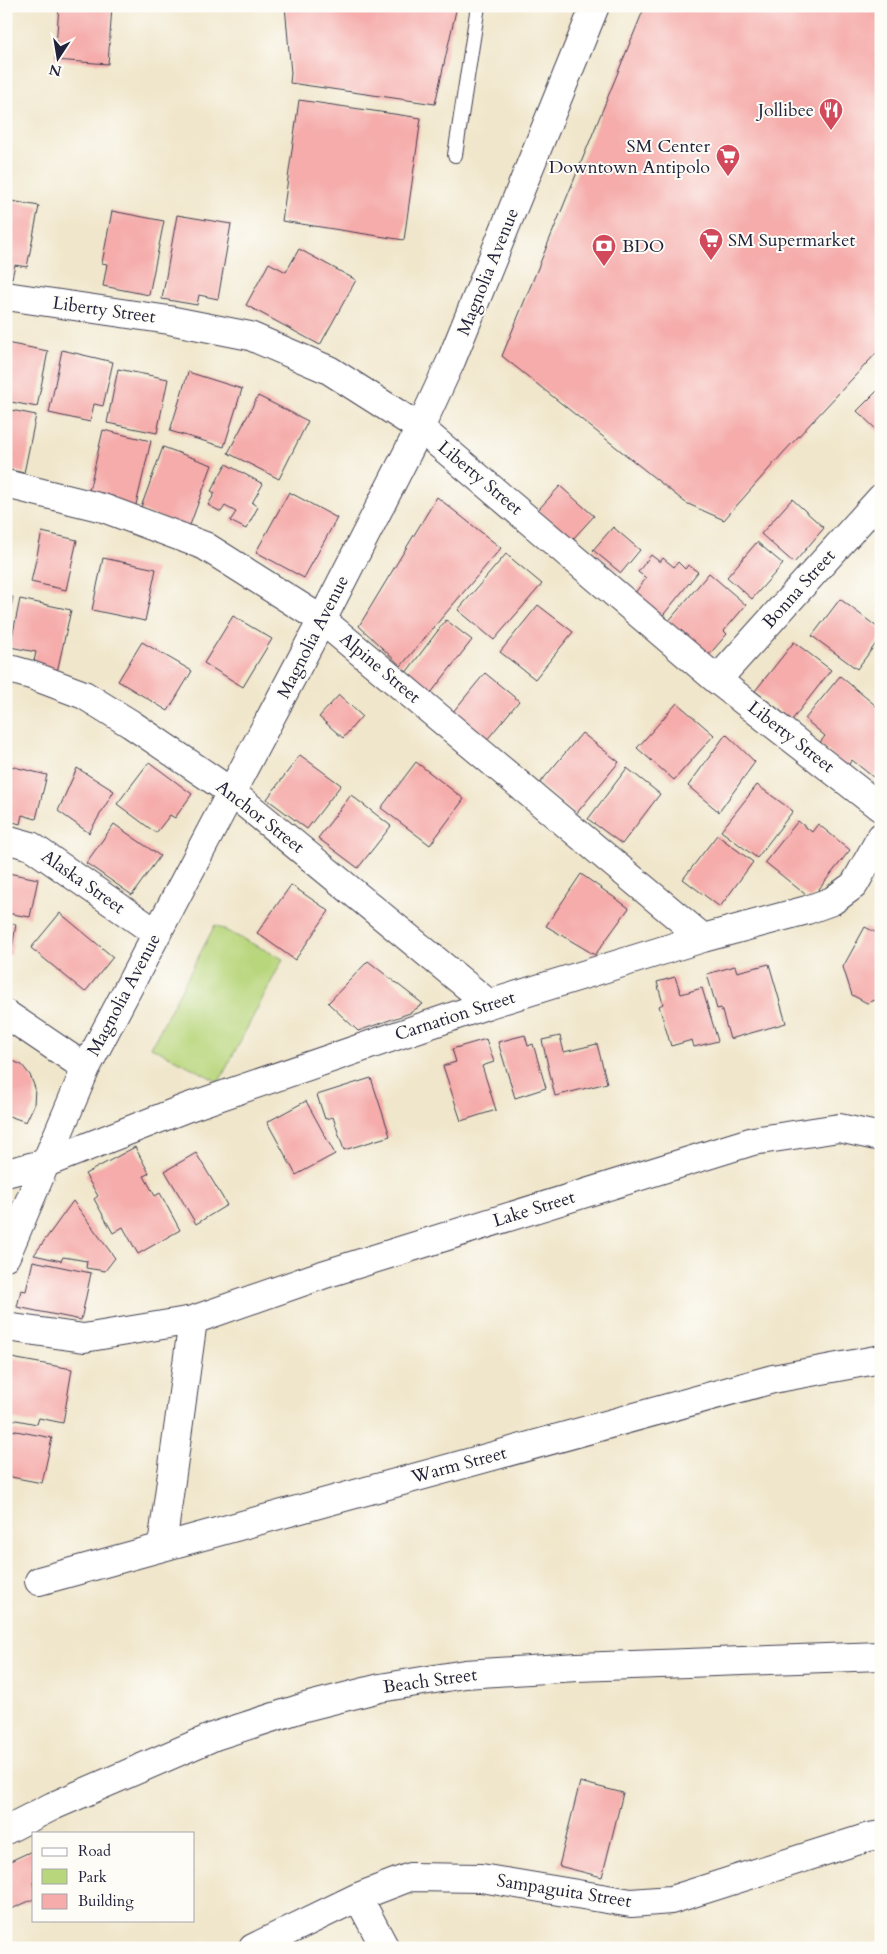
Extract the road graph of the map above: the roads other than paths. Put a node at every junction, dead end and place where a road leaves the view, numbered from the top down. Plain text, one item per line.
1 (478, 6) edge
2 (595, 6) edge
3 (455, 155) dead end
4 (6, 296) edge
5 (420, 428) junction
6 (6, 484) edge
7 (881, 498) edge
8 (322, 620) junction
9 (6, 668) edge
10 (717, 680) junction
11 (231, 792) junction
12 (881, 808) edge
13 (881, 838) edge
14 (6, 839) edge
15 (156, 933) junction
16 (704, 938) junction
17 (489, 1004) junction
18 (6, 1014) edge
19 (86, 1068) junction
20 (881, 1137) edge
21 (46, 1163) junction
22 (6, 1173) edge
23 (6, 1256) edge
24 (193, 1320) junction
25 (6, 1327) edge
26 (880, 1356) edge
27 (162, 1546) junction
28 (39, 1581) dead end
29 (881, 1656) edge
30 (6, 1830) edge
31 (881, 1835) edge
32 (358, 1897) junction
33 (253, 1948) edge
34 (385, 1948) edge

1 - 3 lane
2 - 5 street, Magnolia Avenue
4 - 5 street, Liberty Street
5 - 8 street, Magnolia Avenue
5 - 10 street, Liberty Street
6 - 8 street, Alpine Street
7 - 10 street, Bonna Street
8 - 11 street, Magnolia Avenue
8 - 16 street, Alpine Street
9 - 11 street, Anchor Street
10 - 12 street, Liberty Street
11 - 15 street, Magnolia Avenue
11 - 17 street, Anchor Street
13 - 16 street, Carnation Street
14 - 15 street, Alaska Street
15 - 19 street, Magnolia Avenue
16 - 17 street, Carnation Street
17 - 21 street, Carnation Street
18 - 19 street
19 - 21 street, Magnolia Avenue
20 - 24 street, Lake Street
21 - 22 street, Carnation Street
21 - 23 street, Magnolia Avenue
24 - 25 street, Lake Street
24 - 27 street
26 - 27 street, Warm Street
27 - 28 street, Warm Street
29 - 30 street, Beach Street
31 - 32 street, Sampaguita Street
32 - 33 street, Sampaguita Street
32 - 34 street

